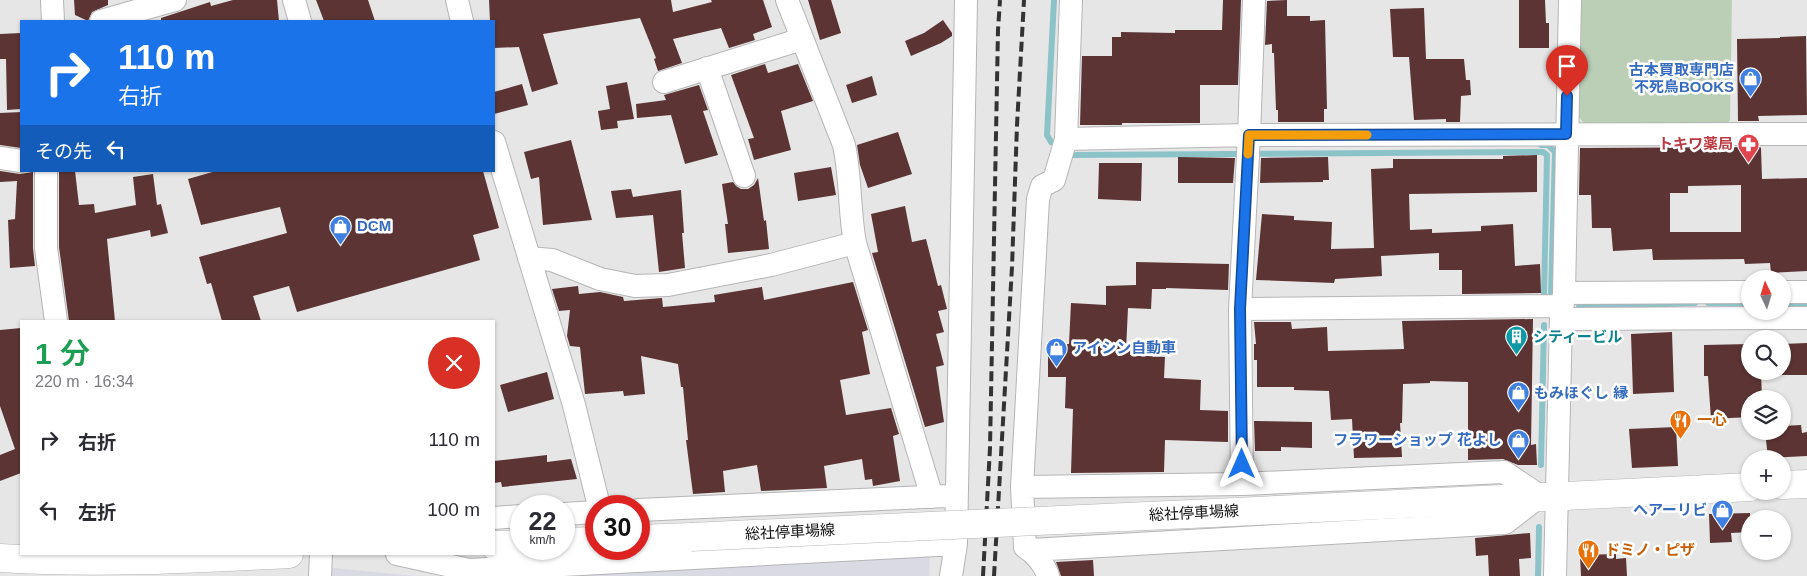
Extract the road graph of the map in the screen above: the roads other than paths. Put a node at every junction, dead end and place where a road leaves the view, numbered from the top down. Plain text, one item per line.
1 (52, 0) edge
2 (176, 0) edge
3 (294, 0) edge
4 (457, 0) edge
5 (787, 0) edge
6 (966, 0) edge
7 (1071, 0) edge
8 (1254, 0) edge
9 (1570, 0) edge
10 (53, 20) edge
11 (105, 20) edge
12 (300, 20) edge
13 (462, 20) edge
14 (802, 39) junction
15 (707, 68) junction
16 (664, 82) dead end
17 (1566, 134) junction
18 (1807, 134) edge
19 (1066, 139) junction
20 (495, 145) edge
21 (1249, 145) junction
22 (0, 158) edge
23 (20, 161) edge
24 (46, 172) edge
25 (744, 176) dead end
26 (855, 243) junction
27 (529, 258) junction
28 (1791, 292) edge
29 (1807, 292) edge
30 (1741, 293) edge
31 (1562, 306) junction
32 (1240, 309) junction
33 (1807, 318) edge
34 (56, 320) edge
35 (1242, 484) junction
36 (1807, 484) edge
37 (1791, 485) edge
38 (1741, 486) edge
39 (1022, 487) junction
40 (596, 495) edge
41 (956, 495) junction
42 (1549, 495) junction
43 (932, 497) junction
44 (650, 510) edge
45 (510, 517) edge
46 (495, 518) edge
47 (650, 539) edge
48 (510, 544) edge
49 (956, 544) junction
50 (495, 545) edge
51 (1031, 550) junction
52 (262, 555) edge
53 (321, 555) edge
54 (402, 555) edge
55 (103, 557) edge
56 (0, 558) edge
57 (320, 576) edge
58 (951, 576) edge
59 (1048, 576) edge
60 (1555, 576) edge

1 - 10 street
2 - 11 street
3 - 12 street
4 - 13 street
5 - 14 street
6 - 41 street
7 - 19 street
8 - 21 street
9 - 17 street
14 - 15 street
14 - 26 street
15 - 16 street
15 - 25 street
17 - 18 street
17 - 21 street
17 - 31 street
19 - 21 street
19 - 39 street
20 - 27 street
21 - 32 street
22 - 23 street
24 - 34 street
26 - 27 street
26 - 43 street
27 - 40 street
28 - 29 street
30 - 31 street
31 - 32 street
31 - 33 street
31 - 42 street
32 - 35 street
35 - 39 street
35 - 42 street
36 - 37 main road
38 - 42 main road, 総社停車場線
39 - 51 street
41 - 43 street
41 - 49 street
42 - 47 main road, 総社停車場線, bridge
42 - 51 street
42 - 60 street
43 - 44 street
45 - 46 street
48 - 50 main road
49 - 54 street
49 - 58 street
51 - 59 street
52 - 55 main road
53 - 57 street
55 - 56 main road

